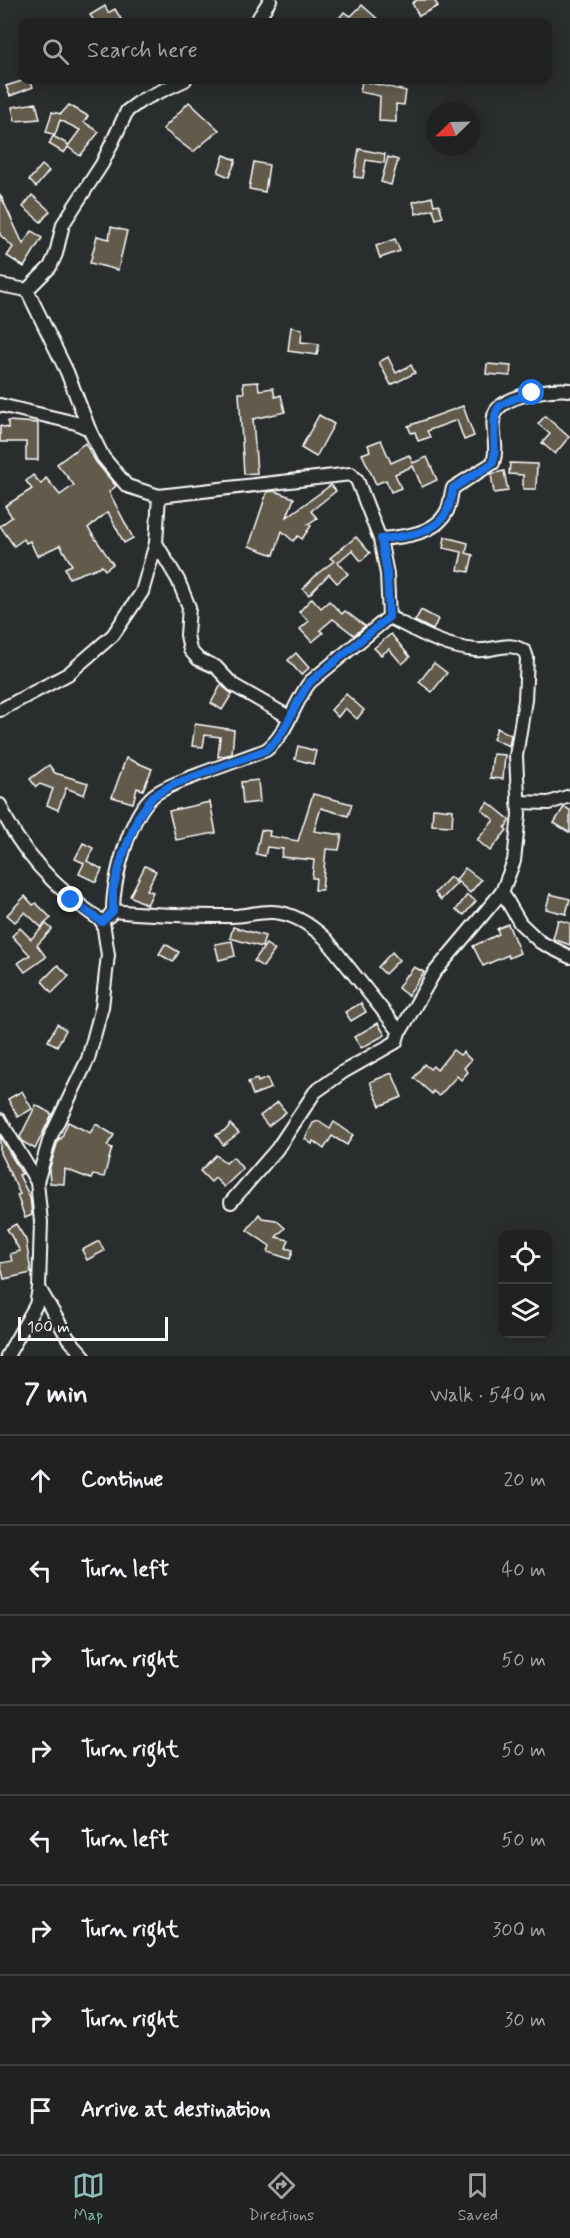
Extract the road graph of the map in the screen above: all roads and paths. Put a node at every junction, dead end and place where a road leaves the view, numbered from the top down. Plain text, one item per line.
1 (270, 0) edge
2 (259, 18) edge
3 (176, 84) edge
4 (0, 285) edge
5 (27, 290) junction
6 (570, 390) edge
7 (0, 405) edge
8 (89, 429) junction
9 (159, 496) junction
10 (381, 539) junction
11 (156, 543) junction
12 (389, 617) junction
13 (0, 710) edge
14 (289, 717) junction
15 (570, 796) edge
16 (518, 802) junction
17 (0, 805) edge
18 (502, 892) junction
19 (113, 911) junction
20 (102, 922) junction
21 (570, 957) edge
22 (400, 1029) junction
23 (0, 1120) edge
24 (37, 1182) junction
25 (231, 1203) dead end
26 (39, 1288) junction
27 (7, 1356) edge
28 (84, 1356) edge

1 - 2 street
3 - 5 street
4 - 5 street
5 - 8 street
6 - 10 street
7 - 8 street
8 - 9 street
9 - 10 street
9 - 11 street
10 - 12 street
11 - 13 street
11 - 14 street
12 - 14 street
12 - 16 street
14 - 19 street
15 - 16 street
16 - 18 street
17 - 20 street
18 - 21 street
18 - 22 street
19 - 20 street
19 - 22 street
20 - 24 street
22 - 25 street
23 - 24 street
24 - 26 street
26 - 27 street
26 - 28 street

